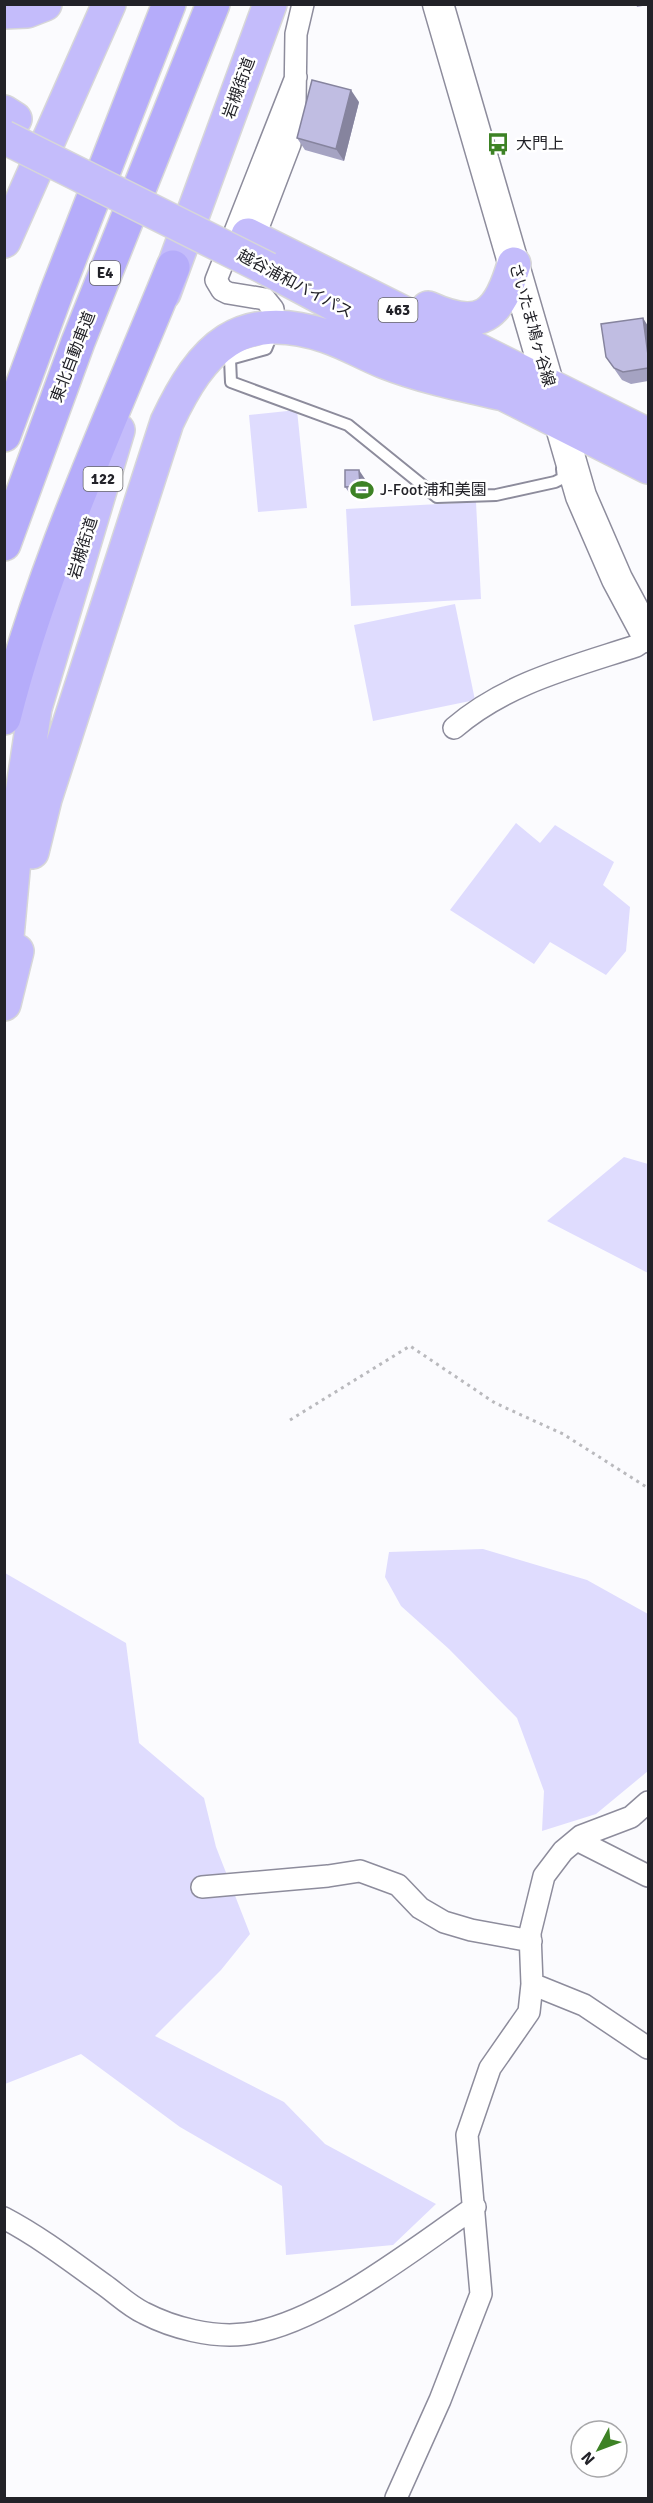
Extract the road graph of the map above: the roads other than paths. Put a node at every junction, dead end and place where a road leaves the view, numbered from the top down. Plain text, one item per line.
1 (45, 4) edge
2 (86, 4) edge
3 (109, 4) edge
4 (168, 4) edge
5 (213, 4) edge
6 (270, 4) edge
7 (293, 4) edge
8 (303, 4) edge
9 (438, 4) edge
10 (4, 12) edge
11 (296, 77) junction
12 (7, 120) edge
13 (4, 161) edge
14 (4, 190) edge
15 (201, 190) junction
16 (251, 237) junction
17 (4, 241) edge
18 (514, 264) junction
19 (173, 267) junction
20 (277, 274) junction
21 (274, 328) junction
22 (549, 385) junction
23 (504, 394) junction
24 (559, 422) junction
25 (4, 435) edge
26 (648, 435) edge
27 (562, 463) dead end
28 (648, 467) edge
29 (4, 544) edge
30 (648, 637) edge
31 (4, 718) edge
32 (454, 728) dead end
33 (4, 970) edge
34 (4, 1004) edge
35 (648, 1802) edge
36 (577, 1840) junction
37 (648, 1876) edge
38 (202, 1887) dead end
39 (531, 1941) junction
40 (532, 1984) junction
41 (648, 2048) edge
42 (475, 2207) junction
43 (4, 2218) edge
44 (396, 2499) edge

1 - 10 highway
2 - 14 highway
3 - 17 highway
4 - 25 highway, E4
5 - 29 highway, 東北自動車道 / E4
6 - 15 highway, 岩槻街道 / 122
7 - 15 highway
8 - 11 street
9 - 18 main road, さいたま鳩ヶ谷線
11 - 16 street
11 - 21 street
12 - 16 highway, 越谷浦和バイパス / 463
12 - 20 highway, 越谷浦和バイパス / 463, bridge
13 - 20 highway, bridge
15 - 19 highway, 岩槻街道 / 122
16 - 18 highway
16 - 22 highway, 越谷浦和バイパス / 463
18 - 22 main road, さいたま鳩ヶ谷線
19 - 31 highway
19 - 33 highway, 岩槻街道 / 122
20 - 23 highway, 越谷浦和バイパス / 463
21 - 23 highway
21 - 27 lane
21 - 34 highway
22 - 24 main road, さいたま鳩ヶ谷線
22 - 26 highway, 越谷浦和バイパス / 463
23 - 24 highway, 越谷浦和バイパス / 463
24 - 28 highway, 越谷浦和バイパス / 463
24 - 30 main road, さいたま鳩ヶ谷線
30 - 32 street
35 - 36 street
36 - 37 street
36 - 39 street
38 - 39 street
39 - 40 street
40 - 41 street
40 - 42 street
42 - 43 street
42 - 44 street

